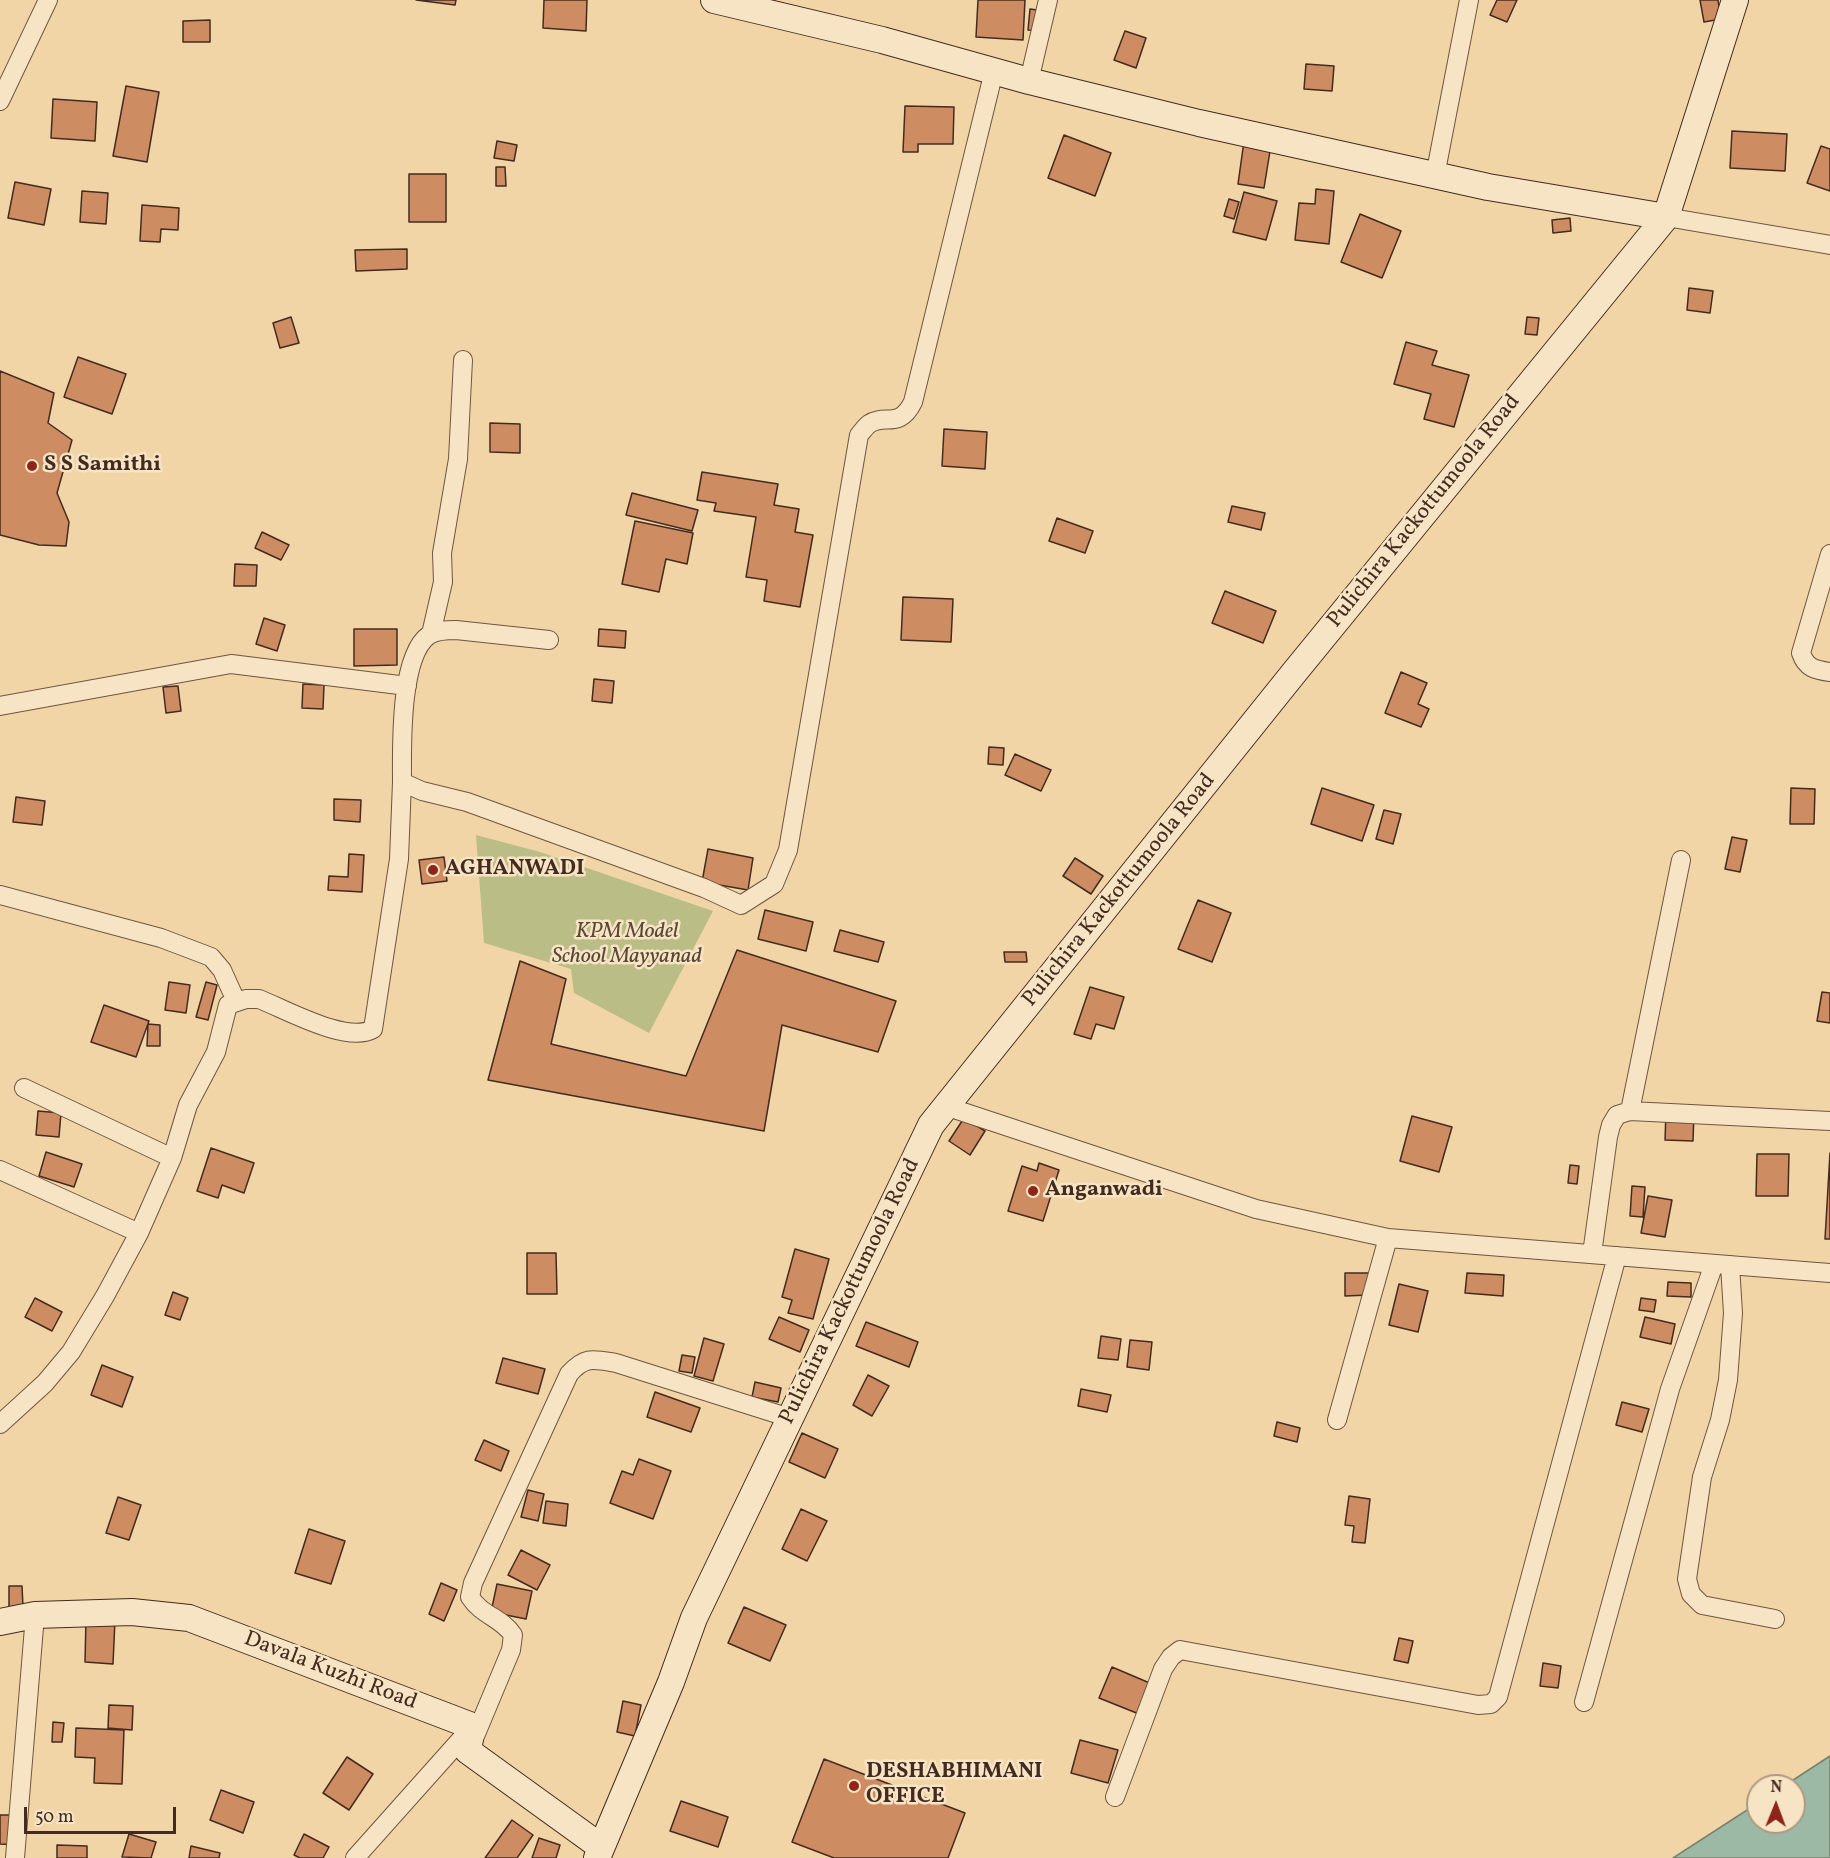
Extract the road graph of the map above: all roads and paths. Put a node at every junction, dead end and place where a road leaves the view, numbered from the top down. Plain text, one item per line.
1 (48, 0) edge
2 (714, 0) edge
3 (1048, 0) edge
4 (1469, 0) edge
5 (1735, 0) edge
6 (994, 71) junction
7 (1029, 81) junction
8 (0, 101) edge
9 (1435, 176) junction
10 (1666, 217) junction
11 (1830, 245) edge
12 (463, 360) dead end
13 (1830, 554) edge
14 (431, 634) junction
15 (549, 640) dead end
16 (1830, 672) edge
17 (407, 686) junction
18 (0, 706) edge
19 (402, 782) junction
20 (1682, 860) dead end
21 (0, 895) edge
22 (236, 1001) junction
23 (24, 1088) dead end
24 (945, 1106) junction
25 (1630, 1111) junction
26 (1830, 1121) edge
27 (172, 1158) junction
28 (0, 1170) edge
29 (139, 1233) junction
30 (1388, 1238) junction
31 (1592, 1254) junction
32 (1617, 1256) junction
33 (1722, 1264) junction
34 (1830, 1273) edge
35 (790, 1418) junction
36 (1337, 1420) dead end
37 (0, 1424) edge
38 (35, 1615) junction
39 (1775, 1619) dead end
40 (0, 1622) edge
41 (1584, 1702) dead end
42 (470, 1739) junction
43 (1115, 1797) dead end
44 (599, 1852) edge
45 (15, 1858) edge
46 (355, 1858) edge

1 - 8 street
2 - 6 main road
3 - 7 street
4 - 9 street
5 - 10 main road, Pulichira Kackottumoola Road
6 - 7 main road
6 - 19 street
7 - 9 main road
9 - 10 main road
10 - 11 street
10 - 24 main road, Pulichira Kackottumoola Road
12 - 14 street
13 - 16 street
14 - 15 street
14 - 17 street
17 - 18 street
17 - 19 street
19 - 22 street
20 - 25 street
21 - 22 street
22 - 27 street
23 - 27 street
24 - 30 street
24 - 35 main road, Pulichira Kackottumoola Road
25 - 26 street
25 - 31 street
27 - 29 street
28 - 29 street
29 - 37 street
30 - 31 street
30 - 36 street
31 - 32 street
32 - 33 street
32 - 43 street
33 - 34 street
33 - 39 street
33 - 41 street
35 - 42 street
35 - 44 main road, Pulichira Kackottumoola Road
38 - 40 main road, Davala Kuzhi Road
38 - 42 main road, Davala Kuzhi Road
38 - 45 street
42 - 44 main road, Davala Kuzhi Road
42 - 46 street

